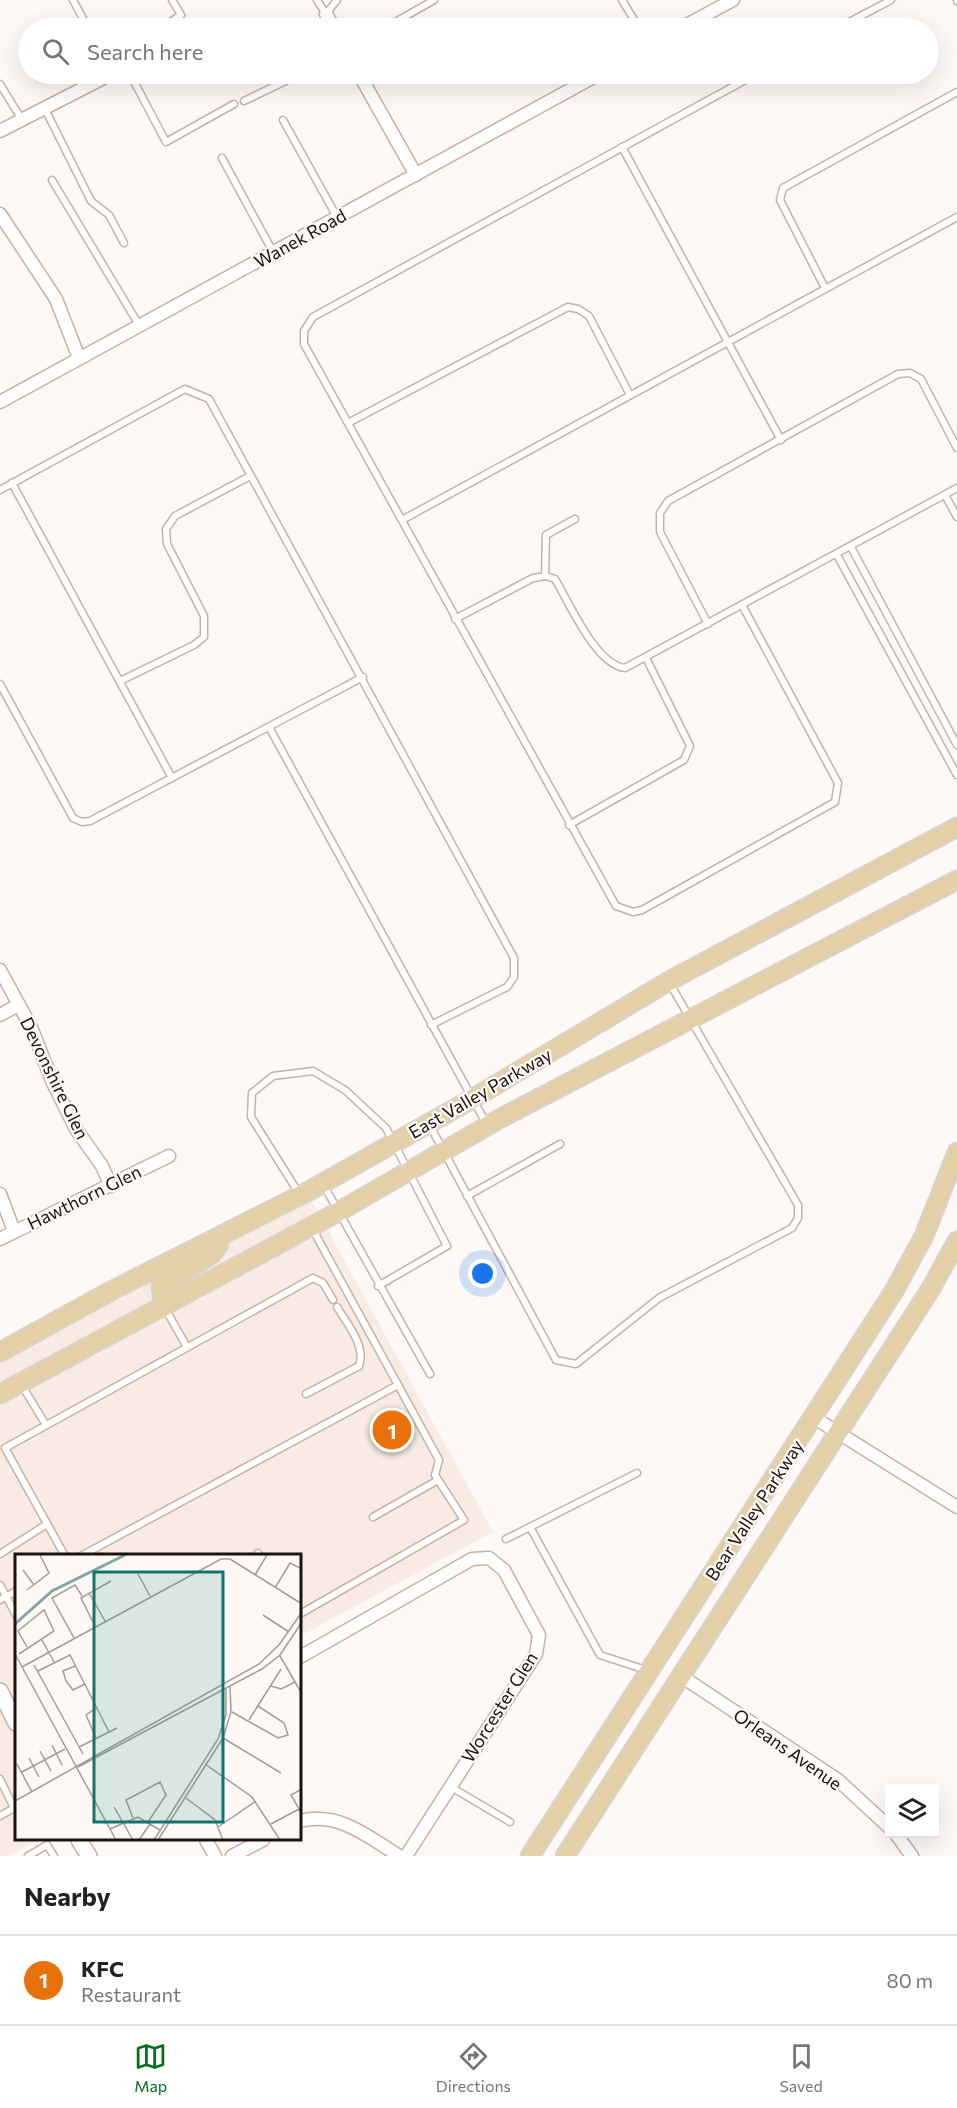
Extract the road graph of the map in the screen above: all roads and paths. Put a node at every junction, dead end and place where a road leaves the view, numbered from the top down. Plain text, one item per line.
1 (73, 0) edge
2 (172, 0) edge
3 (317, 0) edge
4 (337, 0) edge
5 (434, 0) edge
6 (622, 0) edge
7 (733, 0) edge
8 (891, 0) edge
9 (326, 14) junction
10 (83, 18) edge
11 (176, 18) edge
12 (328, 18) edge
13 (402, 18) edge
14 (633, 18) edge
15 (700, 18) edge
16 (857, 18) edge
17 (0, 84) edge
18 (91, 84) edge
19 (135, 84) edge
20 (279, 84) edge
21 (365, 84) edge
22 (581, 84) edge
23 (738, 84) edge
24 (957, 92) edge
25 (244, 101) dead end
26 (234, 104) dead end
27 (44, 108) junction
28 (22, 120) junction
29 (283, 120) dead end
30 (0, 131) edge
31 (622, 147) junction
32 (222, 158) dead end
33 (416, 175) junction
34 (52, 180) dead end
35 (0, 214) edge
36 (957, 217) edge
37 (337, 218) junction
38 (124, 243) dead end
39 (273, 253) junction
40 (825, 288) junction
41 (139, 325) junction
42 (728, 342) junction
43 (79, 358) junction
44 (630, 395) junction
45 (0, 402) edge
46 (348, 423) junction
47 (782, 440) junction
48 (957, 448) edge
49 (250, 476) junction
50 (12, 483) junction
51 (957, 488) edge
52 (0, 490) edge
53 (945, 495) junction
54 (957, 517) edge
55 (575, 519) dead end
56 (402, 520) junction
57 (851, 547) junction
58 (837, 555) junction
59 (545, 576) junction
60 (742, 605) junction
61 (455, 619) junction
62 (708, 624) junction
63 (901, 642) junction
64 (888, 650) junction
65 (646, 658) junction
66 (363, 677) junction
67 (120, 681) junction
68 (0, 684) edge
69 (940, 714) junction
70 (928, 721) junction
71 (269, 727) junction
72 (957, 745) edge
73 (957, 775) edge
74 (172, 778) junction
75 (569, 825) junction
76 (957, 827) edge
77 (957, 880) edge
78 (0, 970) edge
79 (669, 981) junction
80 (18, 1005) junction
81 (0, 1015) edge
82 (692, 1020) junction
83 (431, 1025) junction
84 (472, 1099) junction
85 (429, 1124) junction
86 (487, 1126) junction
87 (394, 1143) junction
88 (560, 1144) dead end
89 (443, 1150) junction
90 (957, 1152) edge
91 (168, 1156) dead end
92 (408, 1170) junction
93 (323, 1184) junction
94 (111, 1186) junction
95 (0, 1194) edge
96 (300, 1195) junction
97 (466, 1196) junction
98 (338, 1212) junction
99 (311, 1226) junction
100 (14, 1231) junction
101 (225, 1235) junction
102 (0, 1239) edge
103 (957, 1241) edge
104 (378, 1286) junction
105 (164, 1306) junction
106 (187, 1347) junction
107 (0, 1352) edge
108 (430, 1374) dead end
109 (20, 1384) junction
110 (398, 1385) junction
111 (0, 1394) edge
112 (306, 1394) dead end
113 (813, 1417) junction
114 (46, 1425) junction
115 (839, 1433) junction
116 (637, 1473) dead end
117 (438, 1480) junction
118 (957, 1507) edge
119 (373, 1517) dead end
120 (47, 1524) junction
121 (530, 1527) junction
122 (507, 1539) dead end
123 (0, 1554) edge
124 (64, 1554) edge
125 (85, 1554) edge
126 (0, 1585) edge
127 (3, 1598) edge
128 (302, 1613) edge
129 (15, 1614) edge
130 (302, 1656) edge
131 (649, 1671) junction
132 (681, 1676) junction
133 (1, 1696) edge
134 (15, 1720) edge
135 (0, 1779) edge
136 (450, 1786) junction
137 (15, 1808) edge
138 (0, 1816) edge
139 (302, 1821) edge
140 (510, 1822) dead end
141 (885, 1823) edge
142 (899, 1838) edge
143 (80, 1841) edge
144 (207, 1841) edge
145 (260, 1841) edge
146 (28, 1856) edge
147 (54, 1856) edge
148 (89, 1856) edge
149 (215, 1856) edge
150 (232, 1856) edge
151 (399, 1856) edge
152 (406, 1856) edge
153 (530, 1856) edge
154 (565, 1856) edge
155 (912, 1856) edge

1 - 10 lane
2 - 11 lane
3 - 9 lane
4 - 9 lane
5 - 13 lane
6 - 14 lane
7 - 15 street
8 - 16 lane
9 - 12 street
17 - 28 lane
18 - 27 street
19 - 26 lane
20 - 25 lane
21 - 33 street
22 - 33 street, Wanek Road
23 - 31 lane
24 - 40 lane
27 - 28 street
27 - 38 lane
28 - 30 street
29 - 37 lane
31 - 42 lane
31 - 46 lane
32 - 39 lane
33 - 37 street, Wanek Road
34 - 41 lane
35 - 43 street
36 - 40 lane
37 - 39 street, Wanek Road
39 - 41 street, Wanek Road
40 - 42 lane
41 - 43 street, Wanek Road
42 - 44 lane
42 - 47 lane
43 - 45 street, Wanek Road
44 - 46 lane
44 - 56 lane
46 - 56 lane
47 - 48 lane
47 - 62 lane
49 - 50 lane
49 - 66 lane
49 - 67 lane
50 - 52 lane
50 - 67 lane
51 - 53 lane
53 - 54 lane
53 - 57 lane
55 - 59 lane
56 - 61 lane
57 - 58 lane
57 - 63 lane
58 - 60 lane
58 - 64 lane
59 - 61 lane
59 - 65 lane
60 - 62 lane
60 - 75 lane
61 - 75 lane
62 - 65 lane
63 - 64 lane
63 - 69 lane
64 - 70 lane
65 - 75 lane
66 - 71 lane
66 - 83 lane
67 - 74 lane
68 - 74 lane
69 - 70 lane
69 - 72 lane
70 - 73 lane
71 - 74 lane
71 - 83 lane
76 - 79 main road, East Valley Parkway
77 - 82 main road, East Valley Parkway
78 - 80 street, Devonshire Glen
79 - 82 lane
79 - 84 main road, East Valley Parkway
80 - 81 street
80 - 94 street, Devonshire Glen
82 - 86 main road, East Valley Parkway
82 - 97 lane
83 - 84 lane
84 - 85 main road, East Valley Parkway
84 - 86 lane
85 - 87 main road, East Valley Parkway
85 - 89 lane
86 - 89 main road, East Valley Parkway
87 - 92 lane
87 - 93 main road, East Valley Parkway
87 - 96 lane
88 - 97 lane
89 - 92 main road, East Valley Parkway
89 - 97 lane
90 - 113 main road, Bear Valley Parkway
91 - 94 street, Hawthorn Glen
92 - 98 main road, East Valley Parkway
92 - 104 lane
93 - 96 main road, East Valley Parkway
93 - 98 lane
94 - 100 street, Hawthorn Glen
95 - 100 street
96 - 101 main road, East Valley Parkway
98 - 99 main road, East Valley Parkway
98 - 104 lane
99 - 105 main road, East Valley Parkway
99 - 110 lane
100 - 102 street, Hawthorn Glen
101 - 105 main road
101 - 107 main road, East Valley Parkway
103 - 115 main road, Bear Valley Parkway
104 - 108 lane
105 - 106 lane
105 - 109 main road, East Valley Parkway
106 - 112 lane
106 - 114 lane
109 - 111 main road, East Valley Parkway
109 - 114 lane
110 - 117 lane
110 - 125 lane
113 - 115 street
113 - 131 main road, Bear Valley Parkway
114 - 120 lane
115 - 118 street
115 - 132 main road, Bear Valley Parkway
116 - 121 lane
117 - 119 lane
117 - 128 lane
120 - 123 lane
120 - 124 lane
121 - 122 lane
121 - 131 lane
126 - 127 lane
127 - 129 lane
130 - 136 street, Worcester Glen
131 - 153 main road, Bear Valley Parkway
132 - 141 street, Orleans Avenue
132 - 154 main road, Bear Valley Parkway
133 - 134 street
135 - 137 lane
136 - 140 lane
136 - 152 street, Worcester Glen
137 - 138 lane
139 - 151 street
142 - 155 street
143 - 148 street
144 - 149 street
145 - 150 street
146 - 147 lane

